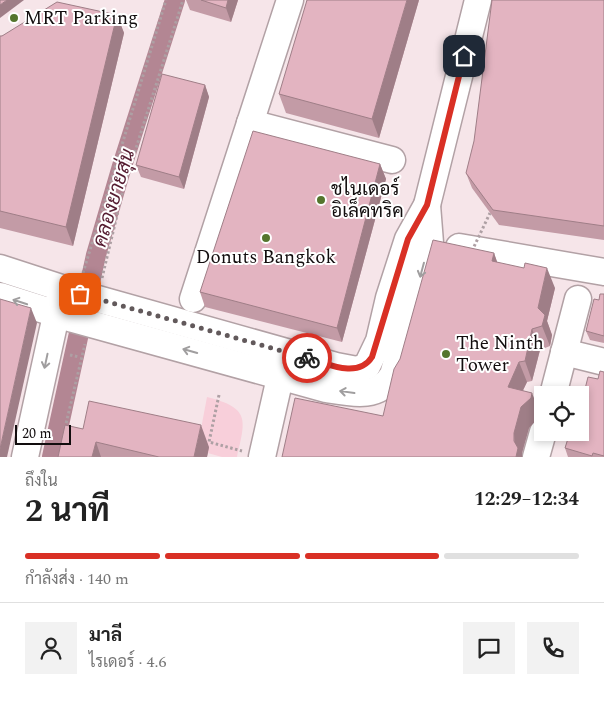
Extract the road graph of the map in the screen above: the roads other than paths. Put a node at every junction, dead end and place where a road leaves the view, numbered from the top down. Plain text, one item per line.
1 (290, 0) edge
2 (478, 0) edge
3 (250, 123) junction
4 (392, 160) dead end
5 (419, 241) junction
6 (0, 268) edge
7 (604, 272) edge
8 (0, 296) edge
9 (193, 299) dead end
10 (578, 299) dead end
11 (80, 304) junction
12 (564, 352) junction
13 (604, 362) edge
14 (290, 366) junction
15 (555, 386) edge
16 (540, 441) edge
17 (252, 454) edge
18 (25, 457) edge
19 (277, 457) edge
20 (536, 457) edge

1 - 3 street
2 - 5 street
3 - 4 street
3 - 9 street
5 - 7 street
5 - 14 street
6 - 11 street
11 -> 8 street
10 - 12 street
11 - 14 street
11 -> 18 street
12 - 13 street
12 - 15 street
14 - 17 street
14 - 19 street
16 - 20 street

